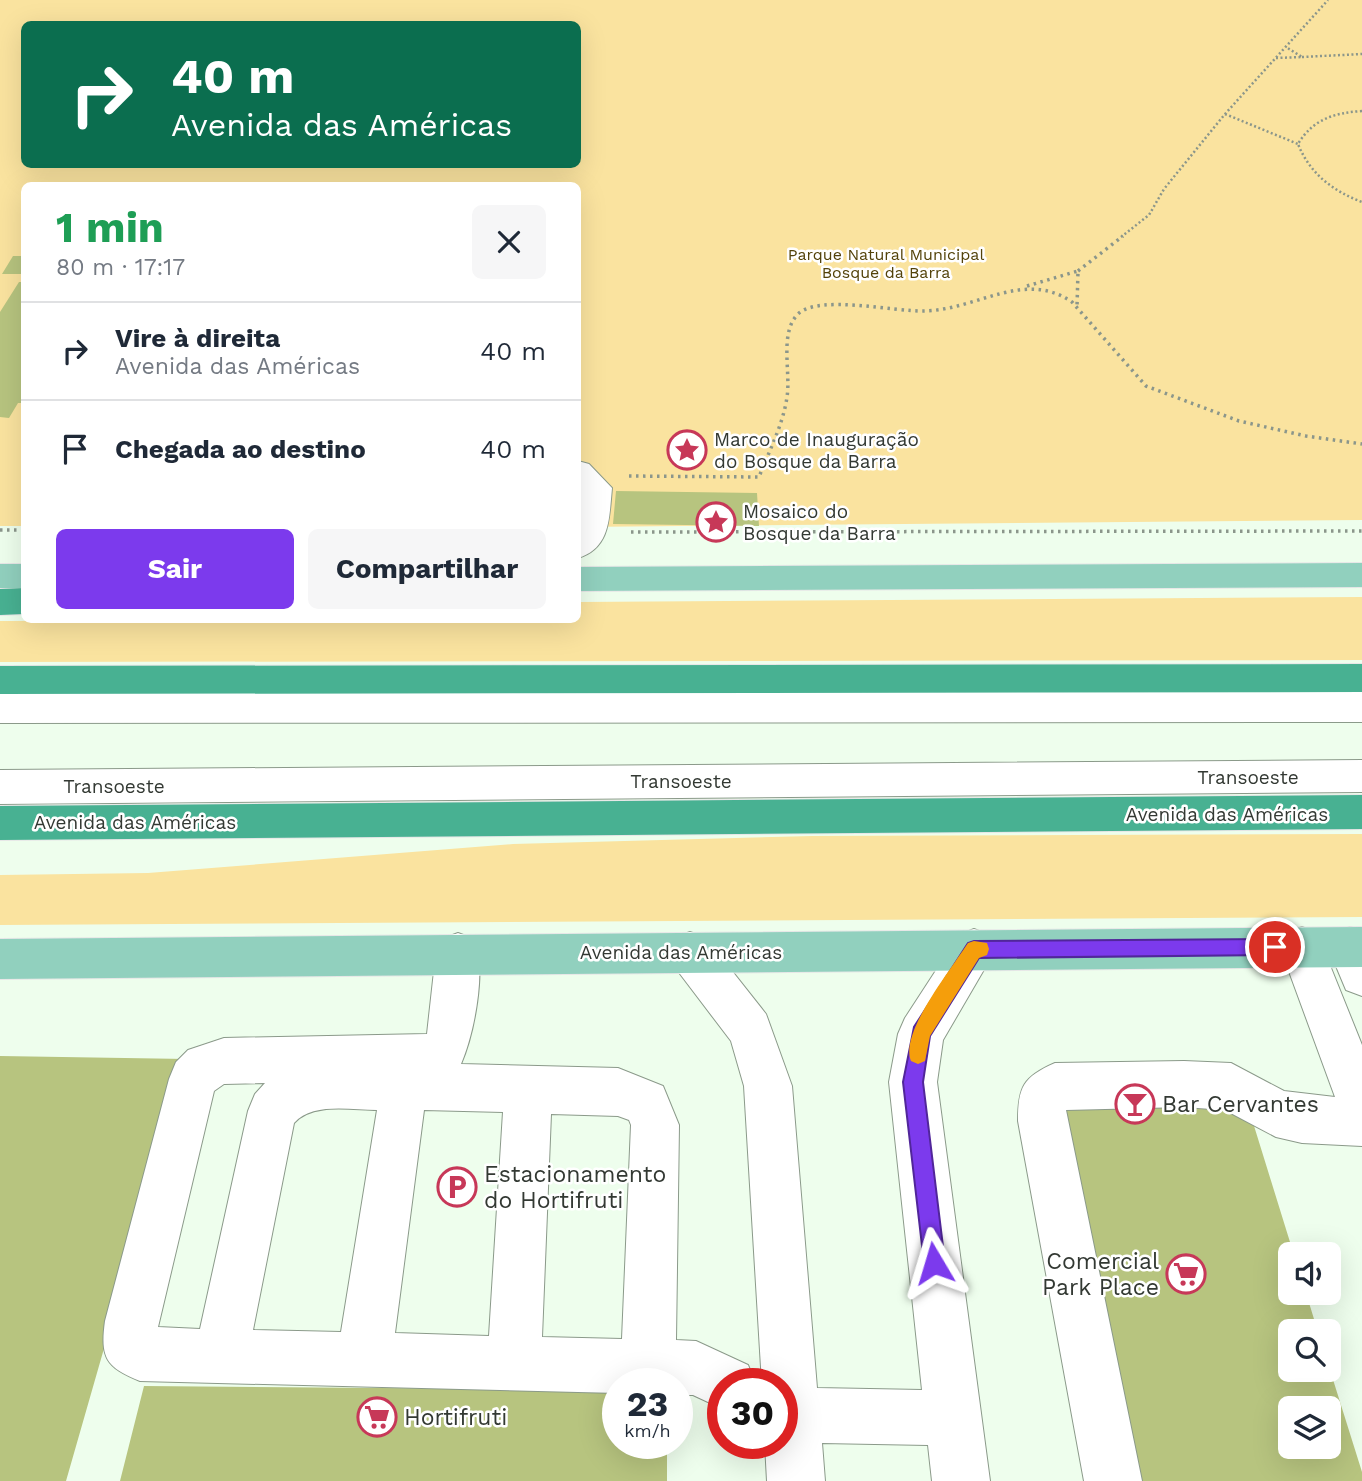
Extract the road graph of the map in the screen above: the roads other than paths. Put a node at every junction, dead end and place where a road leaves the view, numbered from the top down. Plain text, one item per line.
1 (581, 474) edge
2 (584, 539) edge
3 (1362, 575) edge
4 (0, 576) edge
5 (21, 576) edge
6 (581, 579) edge
7 (21, 601) edge
8 (0, 602) edge
9 (1362, 678) edge
10 (0, 680) edge
11 (1362, 707) edge
12 (0, 708) edge
13 (1362, 776) edge
14 (0, 787) edge
15 (1362, 812) edge
16 (297, 821) junction
17 (0, 823) edge
18 (0, 840) edge
19 (1302, 947) junction
20 (974, 949) junction
21 (690, 952) junction
22 (458, 953) junction
23 (1358, 956) edge
24 (0, 959) edge
25 (404, 1086) junction
26 (528, 1091) junction
27 (1362, 1106) edge
28 (1362, 1122) edge
29 (221, 1356) junction
30 (364, 1359) junction
31 (514, 1363) junction
32 (648, 1366) junction
33 (784, 1368) edge
34 (707, 1373) edge
35 (798, 1413) edge
36 (953, 1419) junction
37 (793, 1459) edge
38 (796, 1481) edge
39 (961, 1481) edge
40 (1113, 1481) edge

1 - 2 street
3 - 6 main road
4 - 5 main road
7 - 8 highway
9 - 10 highway
11 - 12 street
13 - 14 street, Transoeste
15 - 16 highway, Avenida das Américas
16 - 17 highway, Avenida das Américas
16 - 18 highway
19 - 20 main road, Avenida das Américas
19 - 23 main road, Avenida das Américas
19 - 27 street
20 - 21 main road, Avenida das Américas
20 - 36 street
21 - 22 main road, Avenida das Américas
21 - 33 street
22 - 24 main road, Avenida das Américas
22 - 29 street
25 - 26 street
25 - 29 street
25 - 30 street
26 - 31 street
26 - 32 street
28 - 40 street
29 - 30 street
30 - 31 street
31 - 32 street
32 - 34 street
35 - 36 street
36 - 39 street
37 - 38 street

